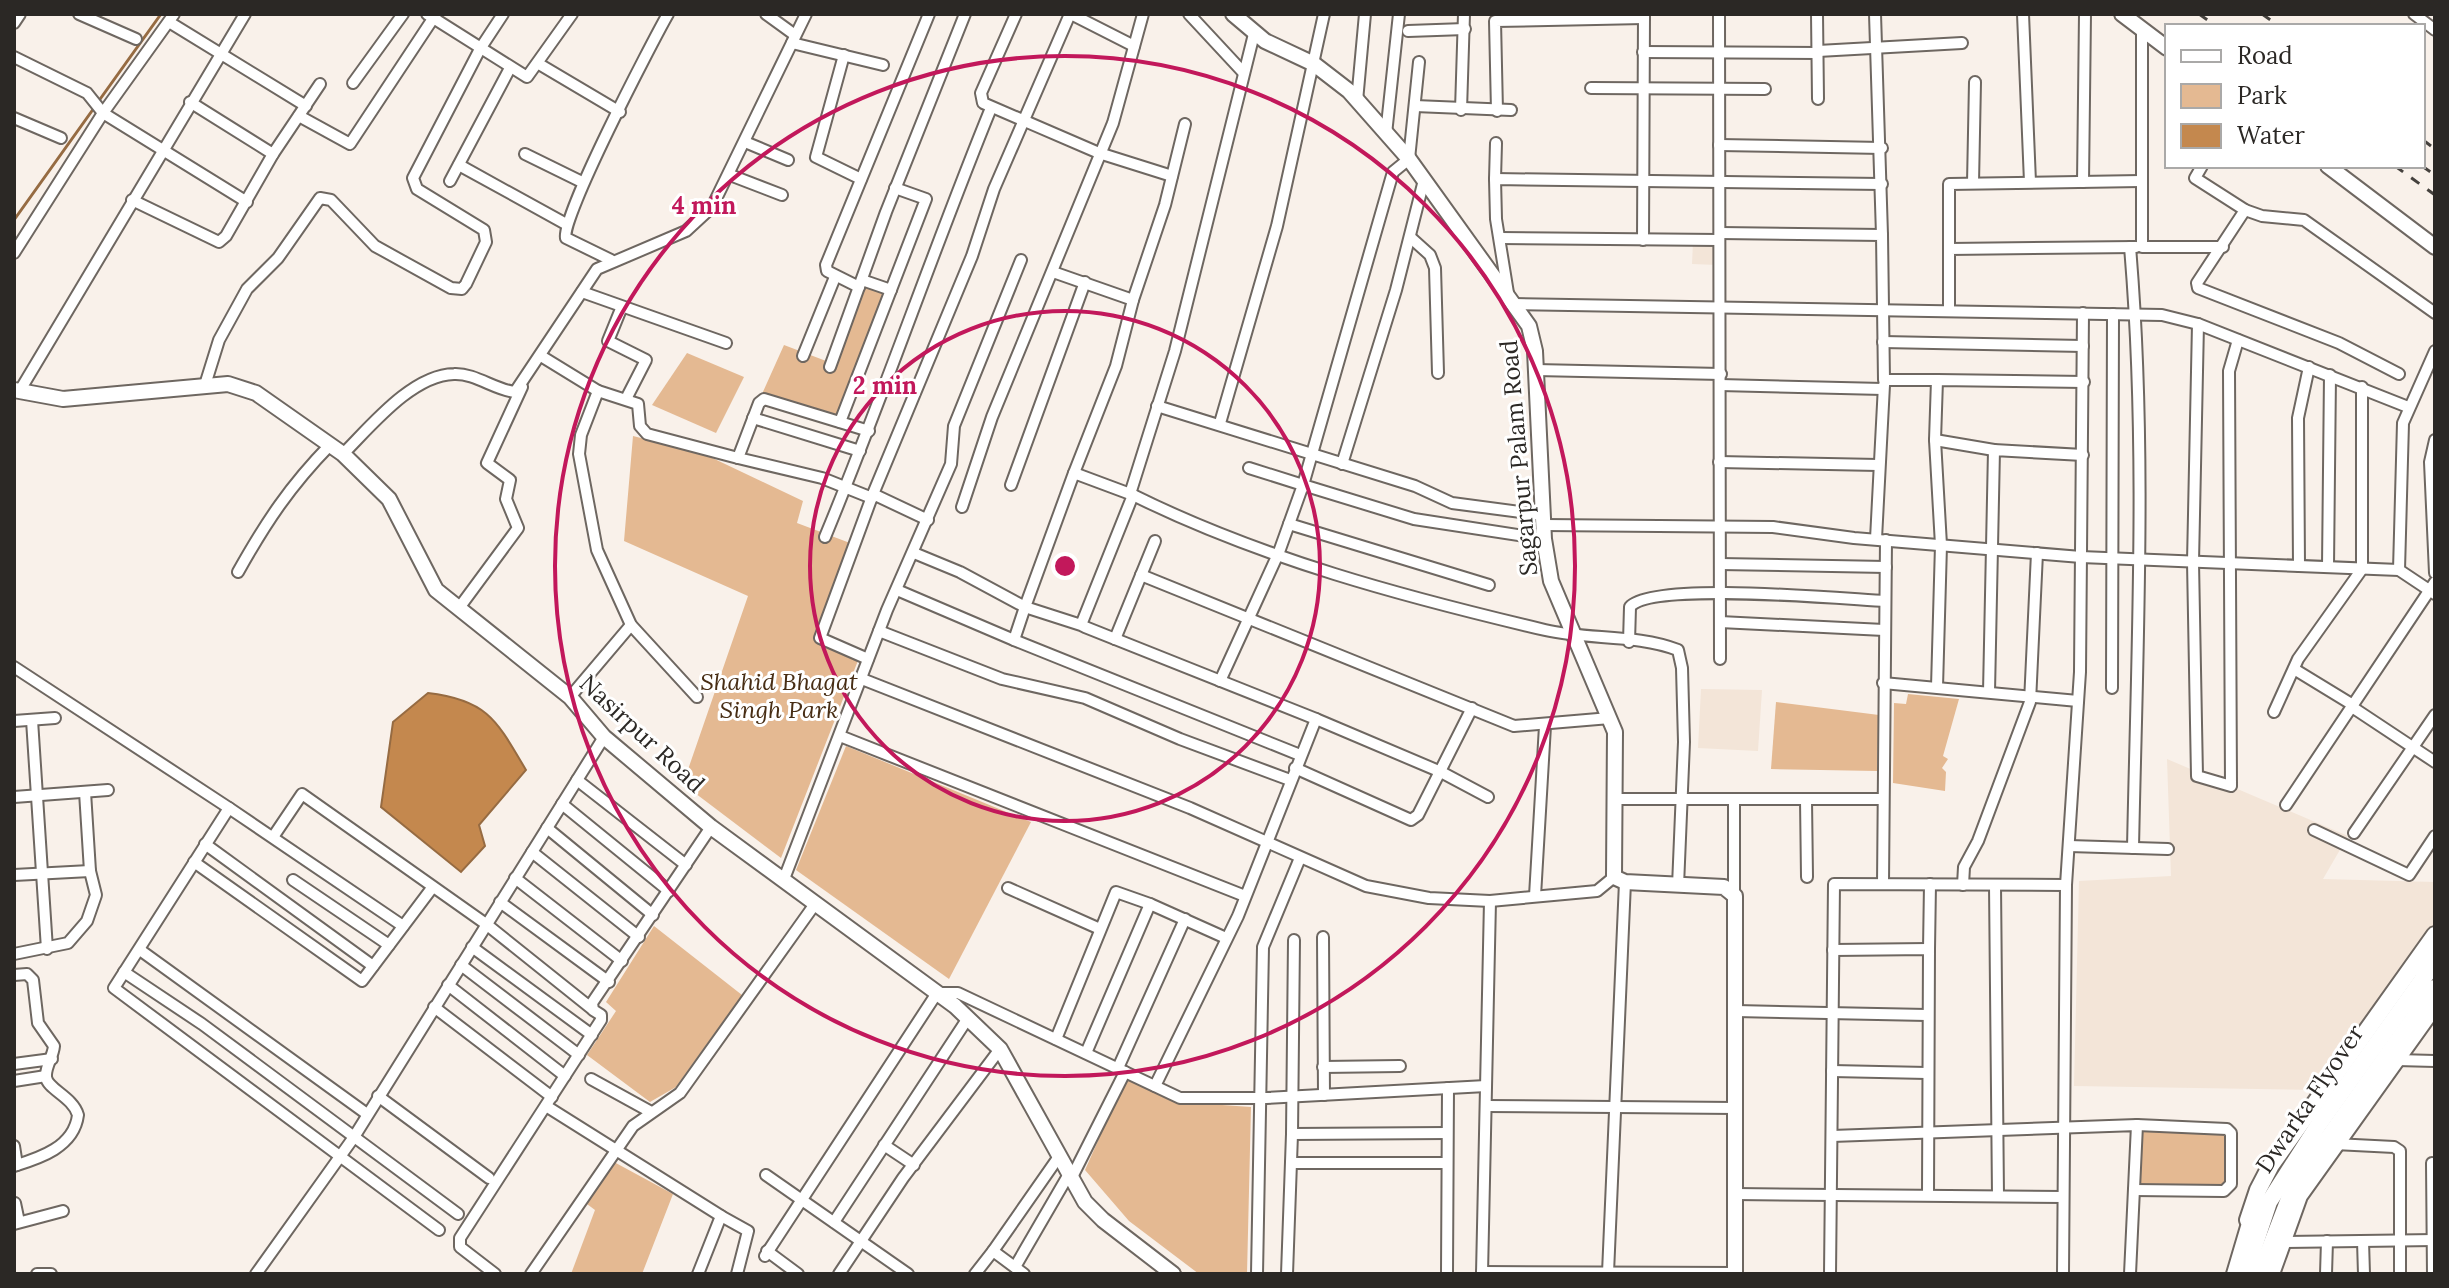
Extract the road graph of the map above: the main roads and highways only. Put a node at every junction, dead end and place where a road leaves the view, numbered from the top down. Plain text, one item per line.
1 (2435, 935) edge
2 (2435, 962) edge
3 (2435, 988) edge
4 (2248, 1220) road end
5 (2245, 1274) edge
6 (2260, 1274) edge

1 - 4 main road
2 - 5 main road, Dwarka Flyover
3 - 6 main road, Dwarka Flyover

